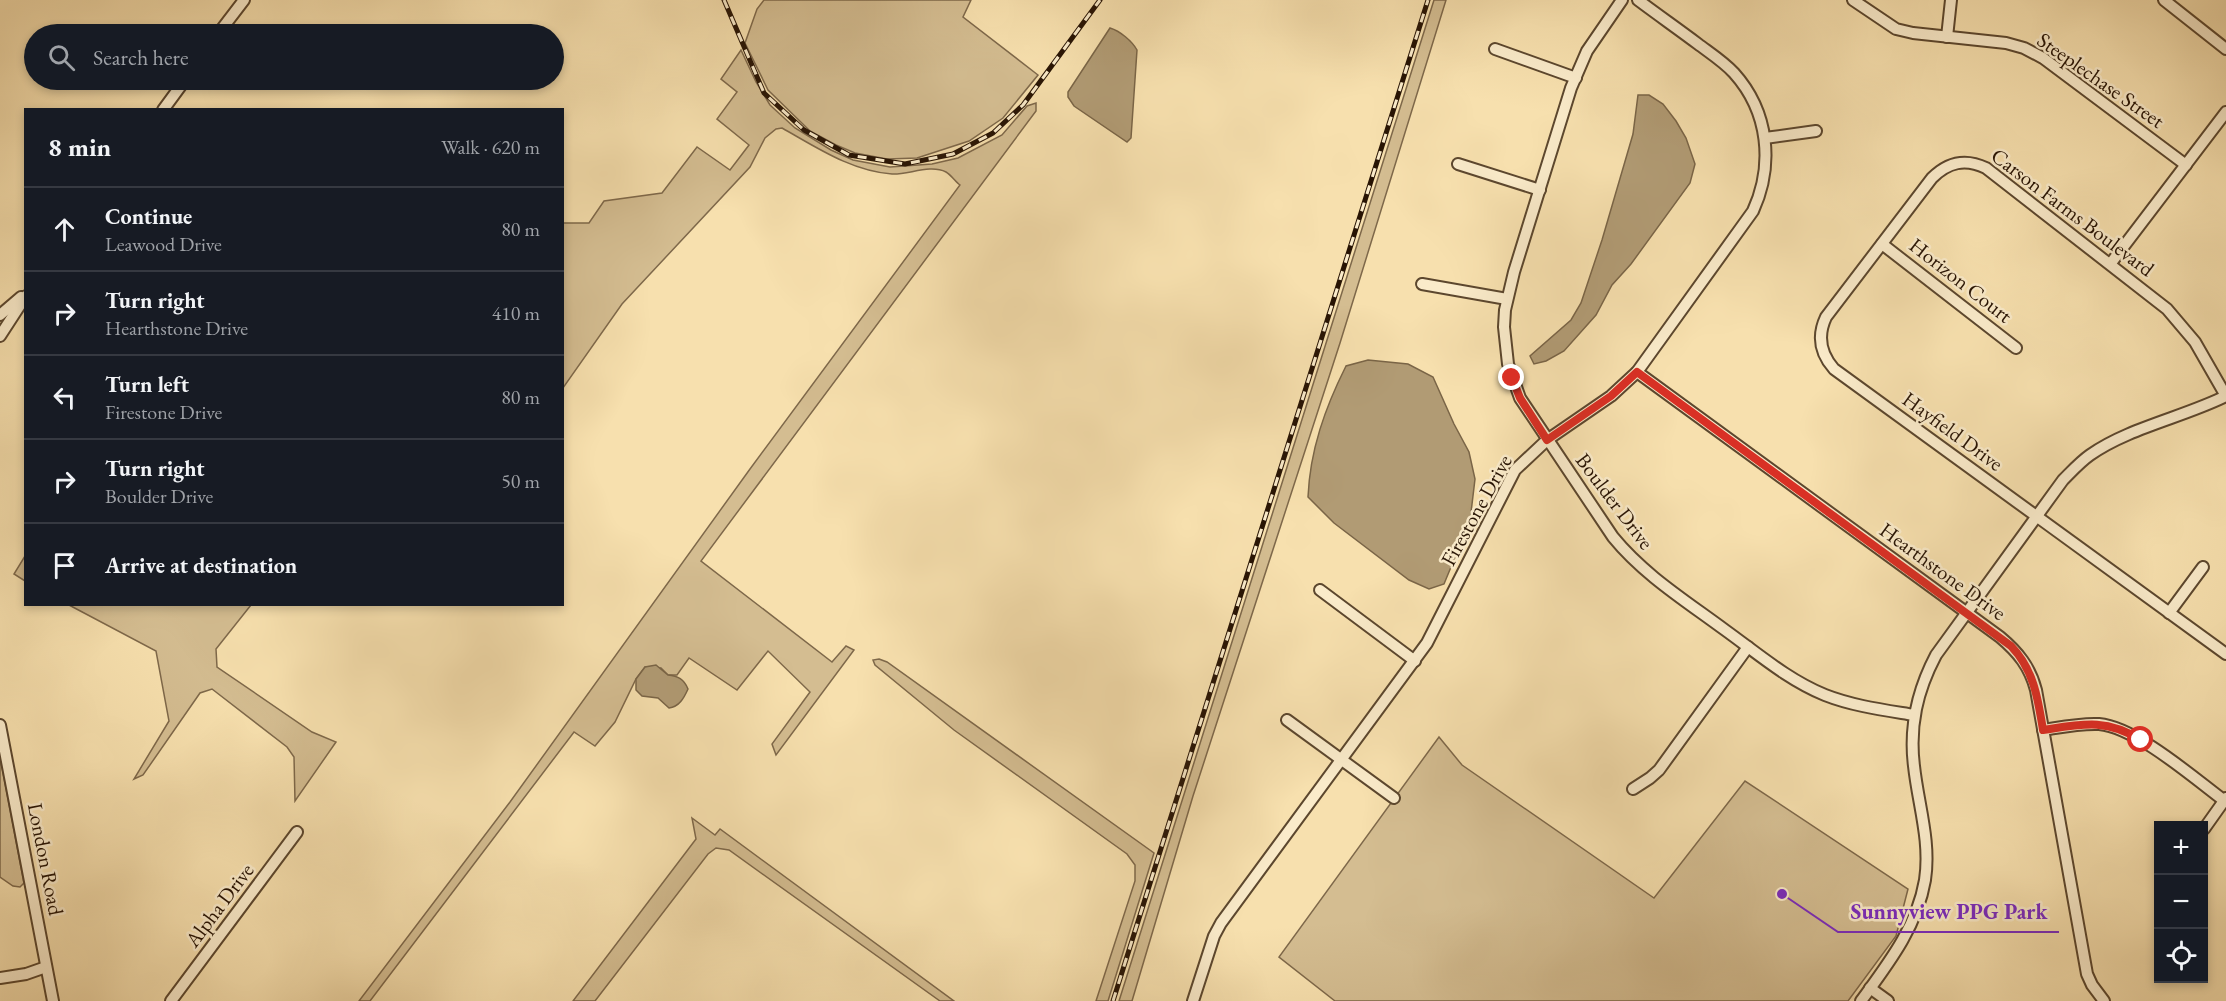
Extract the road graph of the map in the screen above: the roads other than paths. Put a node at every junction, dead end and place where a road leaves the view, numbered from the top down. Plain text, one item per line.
1 (243, 0) edge
2 (1622, 0) edge
3 (1638, 0) edge
4 (1853, 0) edge
5 (1951, 0) edge
6 (2164, 0) edge
7 (225, 24) edge
8 (1947, 37) junction
9 (1495, 49) dead end
10 (2226, 49) edge
11 (1576, 78) junction
12 (178, 90) edge
13 (164, 108) edge
14 (2226, 112) edge
15 (1816, 131) dead end
16 (1765, 138) junction
17 (1458, 164) dead end
18 (2186, 165) junction
19 (1540, 190) junction
20 (1882, 244) junction
21 (2111, 263) junction
22 (1422, 284) dead end
23 (24, 297) edge
24 (24, 298) edge
25 (1507, 299) junction
26 (0, 315) edge
27 (0, 336) edge
28 (2016, 348) dead end
29 (1637, 372) junction
30 (2226, 396) edge
31 (1547, 440) junction
32 (2036, 516) junction
33 (2203, 567) dead end
34 (1320, 590) dead end
35 (1967, 612) junction
36 (2169, 613) junction
37 (1748, 647) junction
38 (2226, 654) edge
39 (1415, 661) junction
40 (1914, 715) junction
41 (1287, 720) dead end
42 (0, 725) edge
43 (2043, 730) junction
44 (1342, 760) junction
45 (1633, 789) dead end
46 (1394, 798) dead end
47 (2225, 800) edge
48 (2208, 823) edge
49 (297, 832) dead end
50 (46, 968) junction
51 (0, 978) edge
52 (1870, 988) junction
53 (1197, 1000) edge
54 (52, 1001) edge
55 (171, 1001) edge
56 (1861, 1001) edge
57 (1888, 1001) edge
58 (2104, 1001) edge

1 - 7 street
2 - 11 street, Boulder Drive
3 - 16 street, Firestone Drive
4 - 8 street, Steeplechase Street
5 - 8 street
6 - 10 street
8 - 18 street, Steeplechase Street
9 - 11 street
11 - 19 street, Boulder Drive
12 - 13 street
14 - 18 street
15 - 16 street
16 - 29 street, Firestone Drive
17 - 19 street
18 - 21 street
19 - 25 street, Boulder Drive
20 - 21 street, Carson Farms Boulevard
20 - 28 street, Horizon Court
20 - 32 street, Hayfield Drive
21 - 30 street, Carson Farms Boulevard
22 - 25 street
23 - 26 street
24 - 27 street
25 - 31 street, Boulder Drive
29 - 31 street, Firestone Drive
29 - 35 street, Hearthstone Drive
30 - 32 street
31 - 37 street, Boulder Drive
31 - 39 street, Firestone Drive
32 - 35 street
32 - 36 street, Hayfield Drive
33 - 36 street
34 - 39 street
35 - 40 street
35 - 43 street, Hearthstone Drive
36 - 38 street, Hayfield Drive
37 - 40 street, Boulder Drive
37 - 45 street
39 - 44 street, Firestone Drive
40 - 52 street
41 - 44 street
42 - 50 street, London Road
43 - 47 street
43 - 58 street, Hearthstone Drive
44 - 46 street
44 - 53 street, Firestone Drive
47 - 48 street
49 - 55 street, Alpha Drive
50 - 51 street
50 - 54 street, London Road
52 - 56 street
52 - 57 street

